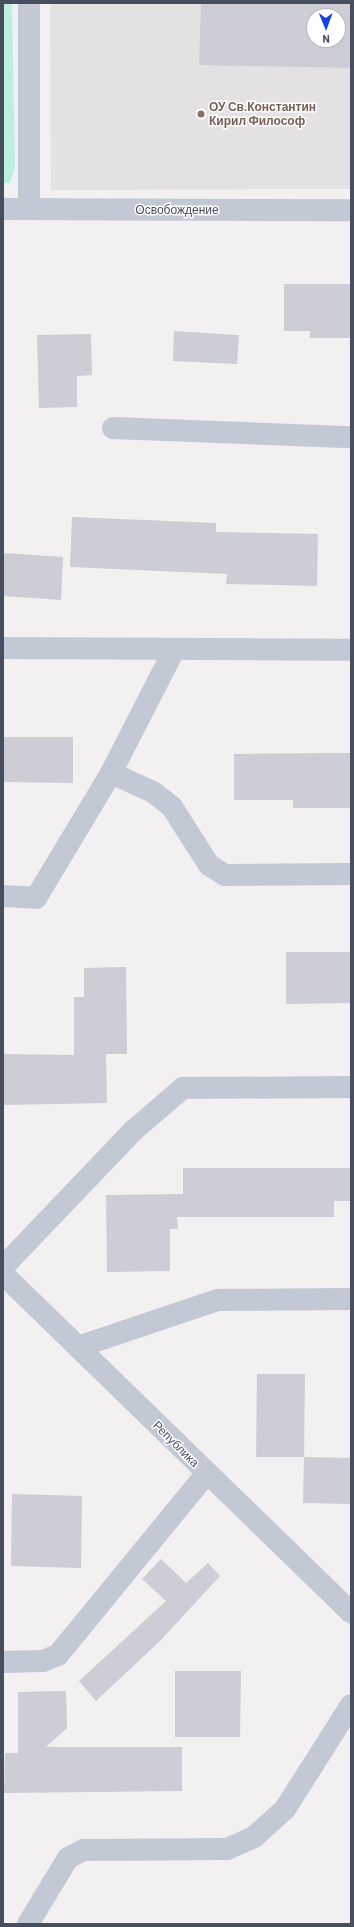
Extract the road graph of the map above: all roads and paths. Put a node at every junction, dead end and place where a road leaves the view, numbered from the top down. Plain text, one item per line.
1 (29, 3) edge
2 (3, 209) edge
3 (29, 209) junction
4 (351, 210) edge
5 (113, 428) dead end
6 (351, 437) edge
7 (3, 648) edge
8 (174, 650) junction
9 (351, 650) edge
10 (111, 773) junction
11 (351, 874) edge
12 (3, 896) edge
13 (351, 1087) edge
14 (3, 1267) edge
15 (3, 1274) edge
16 (351, 1299) edge
17 (78, 1347) junction
18 (206, 1474) junction
19 (351, 1613) edge
20 (3, 1662) edge
21 (351, 1705) edge
22 (28, 1924) edge

1 - 3 street
2 - 3 street, Освобождение
3 - 4 street, Освобождение
5 - 6 street
7 - 8 street
8 - 9 street
8 - 10 street
10 - 11 street
10 - 12 street
13 - 14 street
15 - 17 street, Република
16 - 17 street
17 - 18 street, Република
18 - 19 street, Република
18 - 20 street
21 - 22 street

